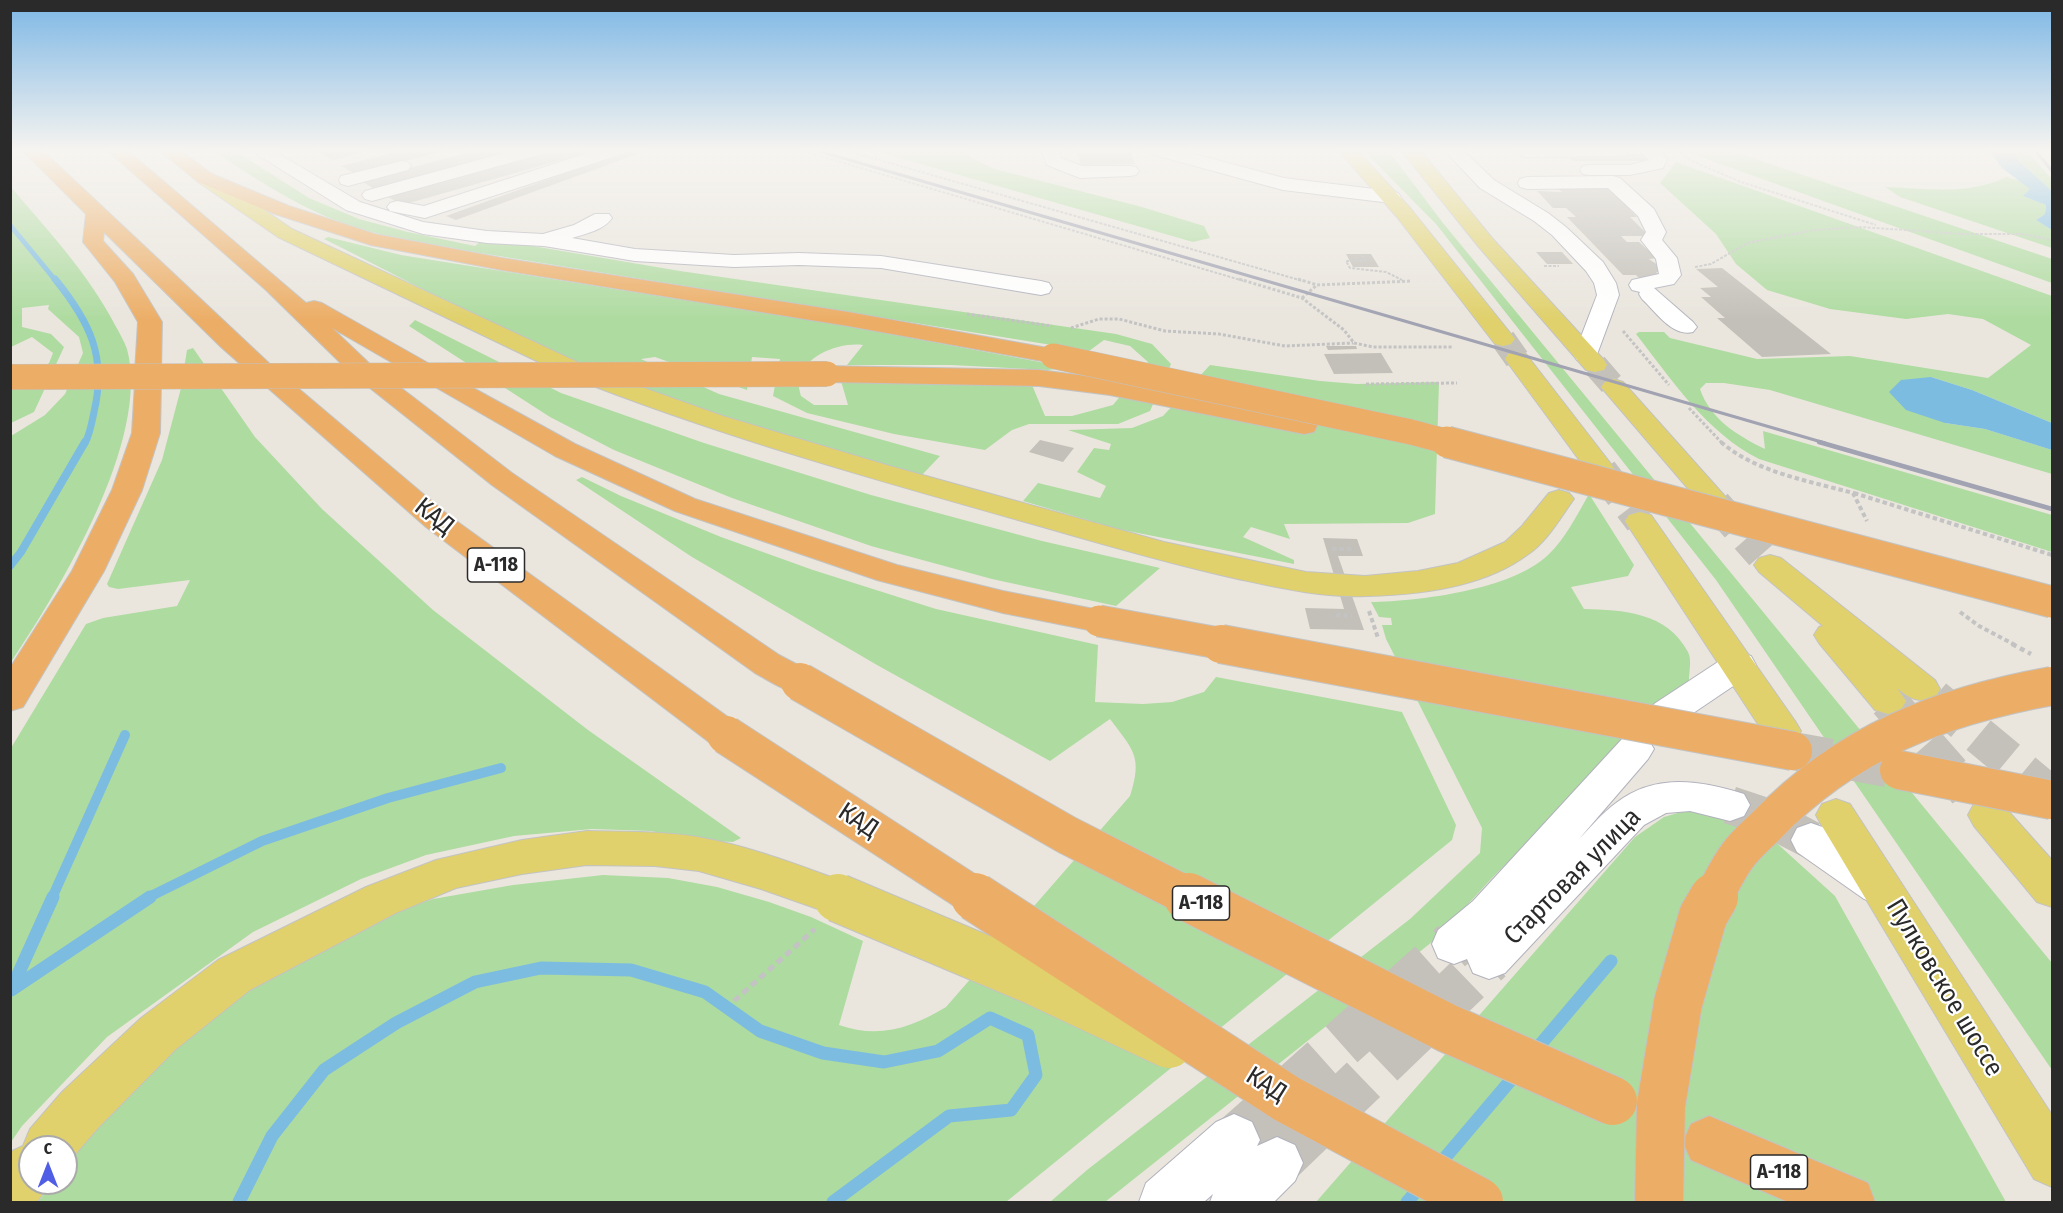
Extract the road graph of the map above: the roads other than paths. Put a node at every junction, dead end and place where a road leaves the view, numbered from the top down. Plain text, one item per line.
1 (88, 207) edge
2 (182, 207) edge
3 (247, 207) edge
4 (274, 207) edge
5 (357, 207) edge
6 (396, 207) edge
7 (442, 207) edge
8 (1399, 207) edge
9 (1456, 207) edge
10 (1526, 207) edge
11 (1640, 207) edge
12 (96, 214) junction
13 (602, 218) dead end
14 (544, 240) junction
15 (274, 285) junction
16 (1658, 287) junction
17 (1041, 288) dead end
18 (1617, 295) junction
19 (1685, 327) dead end
20 (1591, 360) joint
21 (577, 371) dead end
22 (10, 377) edge
23 (605, 382) dead end
24 (1614, 387) tunnel mouth
25 (1590, 462) tunnel mouth
26 (1559, 499) dead end
27 (1713, 500) tunnel mouth
28 (1640, 521) tunnel mouth
29 (2052, 602) edge
30 (2052, 626) edge
31 (1739, 665) junction
32 (2042, 670) edge
33 (1922, 689) tunnel mouth
34 (10, 698) edge
35 (1888, 701) tunnel mouth
36 (1667, 713) dead end
37 (1788, 741) joint
38 (1635, 749) dead end
39 (1899, 770) tunnel mouth
40 (2052, 800) edge
41 (1730, 805) tunnel mouth
42 (1988, 815) tunnel mouth
43 (1824, 827) tunnel mouth
44 (2052, 889) edge
45 (1885, 891) joint
46 (1287, 1099) junction
47 (1613, 1101) dead end
48 (58, 1135) edge
49 (1709, 1142) dead end
50 (2052, 1161) edge
51 (1165, 1203) edge
52 (1236, 1203) edge
53 (1479, 1203) edge
54 (1659, 1203) edge
55 (1849, 1203) edge

1 - 12 highway, КАД / А-118
2 - 15 highway, А-118
3 - 21 main road
4 - 29 highway, bridge
5 - 14 street
6 - 7 street
8 - 25 main road
9 - 20 main road
10 - 18 street
11 - 16 street
12 - 34 highway
12 - 46 highway, КАД / А-118, bridge
13 - 14 street
14 - 17 street
15 - 37 highway, bridge
15 - 47 highway, А-118, bridge
16 - 18 street
16 - 19 street
18 - 20 street
22 - 30 highway, bridge
23 - 26 main road
24 - 27 main road
28 - 31 main road
31 - 36 street
31 - 37 main road
32 - 54 highway, bridge
33 - 35 main road
38 - 41 street, Стартовая улица
39 - 40 highway, bridge
42 - 44 main road
43 - 45 street
45 - 50 main road, Пулковское шоссе
46 - 48 main road, bridge
46 - 53 highway, КАД / А-118, bridge
49 - 55 highway, А-118
51 - 52 street

